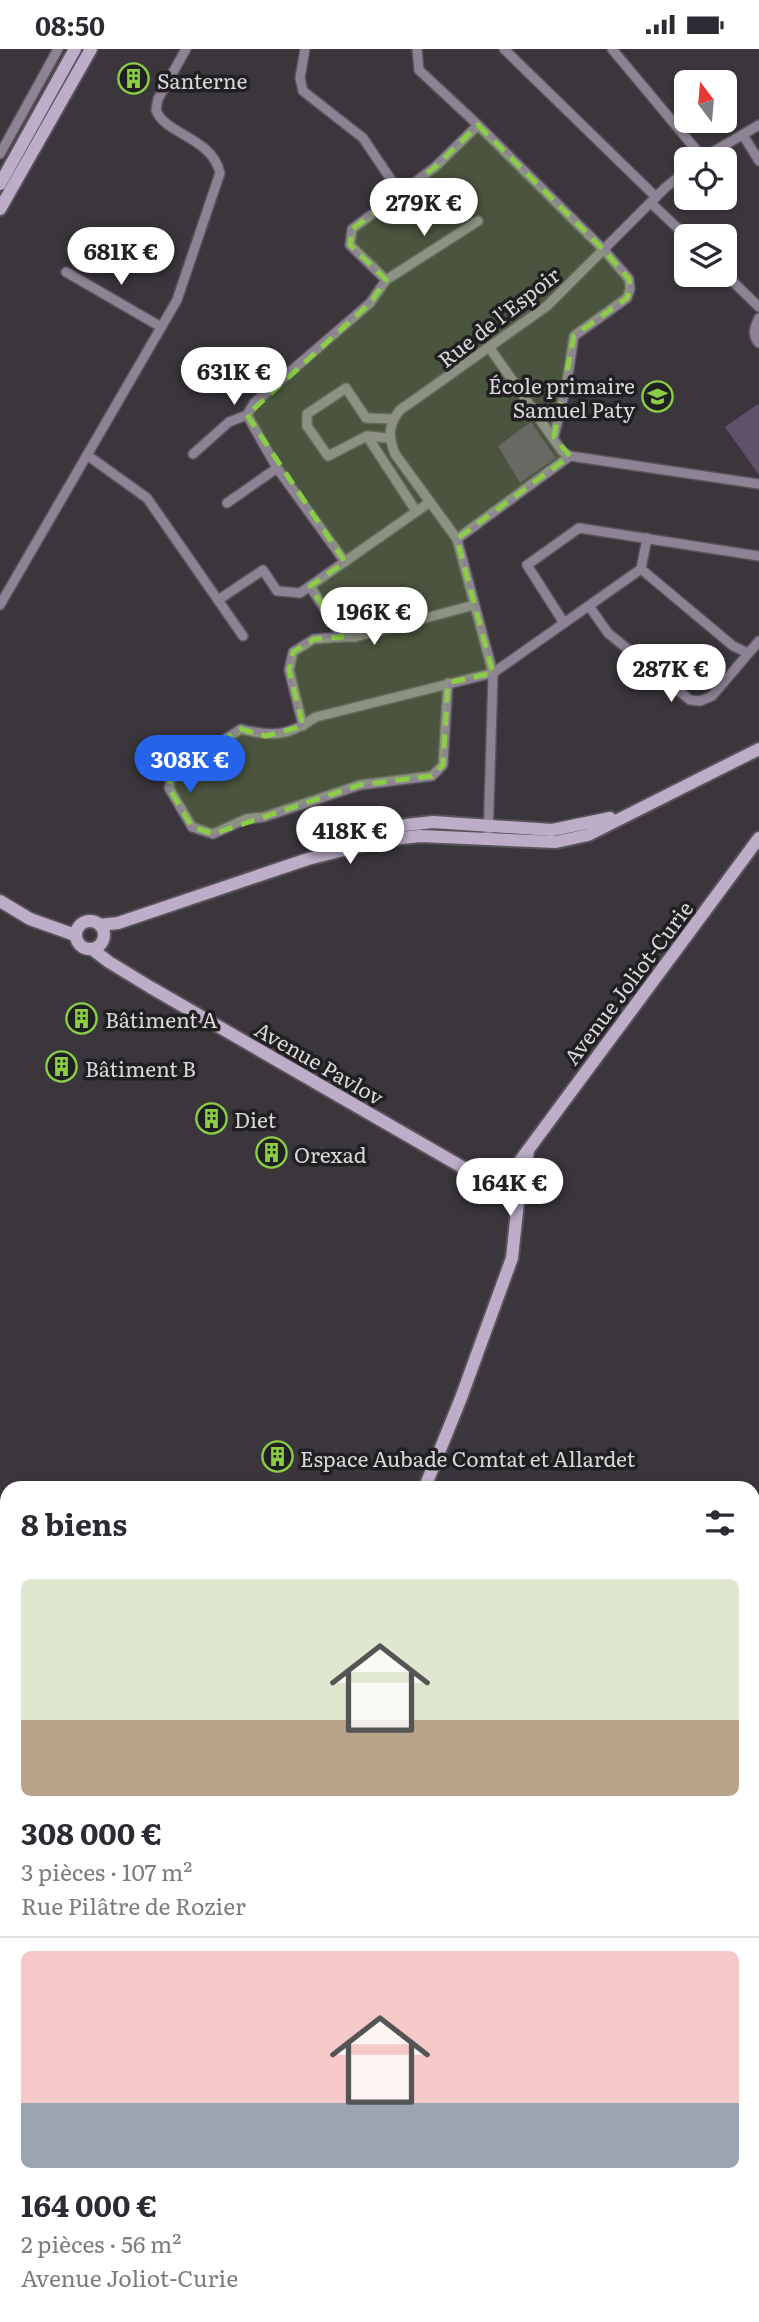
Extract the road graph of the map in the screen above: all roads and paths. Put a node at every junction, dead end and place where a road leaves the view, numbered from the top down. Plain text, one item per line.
1 (58, 49) edge
2 (75, 49) edge
3 (91, 49) edge
4 (186, 49) edge
5 (306, 49) edge
6 (417, 49) edge
7 (505, 49) edge
8 (612, 49) edge
9 (478, 125) junction
10 (759, 125) edge
11 (743, 135) junction
12 (692, 147) edge
13 (722, 147) edge
14 (0, 154) edge
15 (759, 162) edge
16 (674, 182) edge
17 (0, 184) edge
18 (400, 193) junction
19 (654, 200) junction
20 (0, 209) edge
21 (478, 221) dead end
22 (675, 224) edge
23 (603, 249) junction
24 (66, 272) dead end
25 (386, 280) junction
26 (737, 286) edge
27 (759, 307) edge
28 (759, 318) edge
29 (161, 327) junction
30 (759, 343) edge
31 (489, 347) junction
32 (247, 415) junction
33 (391, 428) junction
34 (367, 436) junction
35 (554, 437) junction
36 (193, 454) dead end
37 (86, 456) junction
38 (570, 456) junction
39 (277, 468) junction
40 (759, 484) edge
41 (430, 502) junction
42 (228, 503) dead end
43 (416, 511) junction
44 (647, 538) junction
45 (457, 539) junction
46 (759, 557) edge
47 (345, 562) junction
48 (641, 569) junction
49 (310, 586) junction
50 (218, 600) junction
51 (0, 605) edge
52 (474, 605) junction
53 (589, 605) junction
54 (564, 623) junction
55 (243, 636) dead end
56 (342, 638) junction
57 (759, 641) edge
58 (748, 653) junction
59 (493, 673) junction
60 (448, 683) junction
61 (303, 726) junction
62 (759, 749) edge
63 (637, 809) junction
64 (488, 826) junction
65 (759, 838) edge
66 (488, 840) junction
67 (309, 859) junction
68 (0, 901) edge
69 (77, 930) junction
70 (99, 939) junction
71 (516, 1194) junction
72 (428, 1481) edge

1 - 14 street
2 - 17 street
3 - 20 street
4 - 29 street
5 - 18 street
6 - 9 street
7 - 19 street
8 - 12 street
9 - 18 street
9 - 23 street
10 - 11 street
11 - 13 street
11 - 15 street
16 - 19 street, Rue de l'Espoir
18 - 25 street
19 - 22 street
19 - 23 street, Rue de l'Espoir
21 - 25 street
23 - 31 street, Rue de l'Espoir
23 - 35 street
24 - 29 street
25 - 32 street
26 - 27 street
28 - 30 street
29 - 37 street
31 - 33 street, Rue de l'Espoir
31 - 35 street
32 - 36 street
32 - 39 street
33 - 34 street
33 - 34 street
33 - 41 street
34 - 43 street
35 - 38 street
37 - 50 street
37 - 51 street
38 - 40 street
38 - 45 street
39 - 42 street
39 - 47 street
41 - 43 street
41 - 45 street
43 - 47 street
44 - 46 street
44 - 48 street
44 - 54 street
45 - 52 street
47 - 49 street
48 - 53 street
48 - 58 street
49 - 50 street
49 - 56 street
50 - 55 street
52 - 56 street
52 - 59 street
53 - 54 street
53 - 58 street
54 - 59 street
56 - 61 street
57 - 58 street
59 - 60 street
59 - 64 street
60 - 61 street
60 - 61 street
62 - 63 street
63 - 64 street
63 - 66 street
64 - 66 street
64 - 67 street
65 - 71 street, Avenue Joliot-Curie
66 - 67 street
67 - 70 street
68 - 69 street
69 - 70 street, Avenue Pavlov
69 - 70 street
70 - 71 street, Avenue Pavlov
71 - 72 street, Avenue Joliot-Curie

